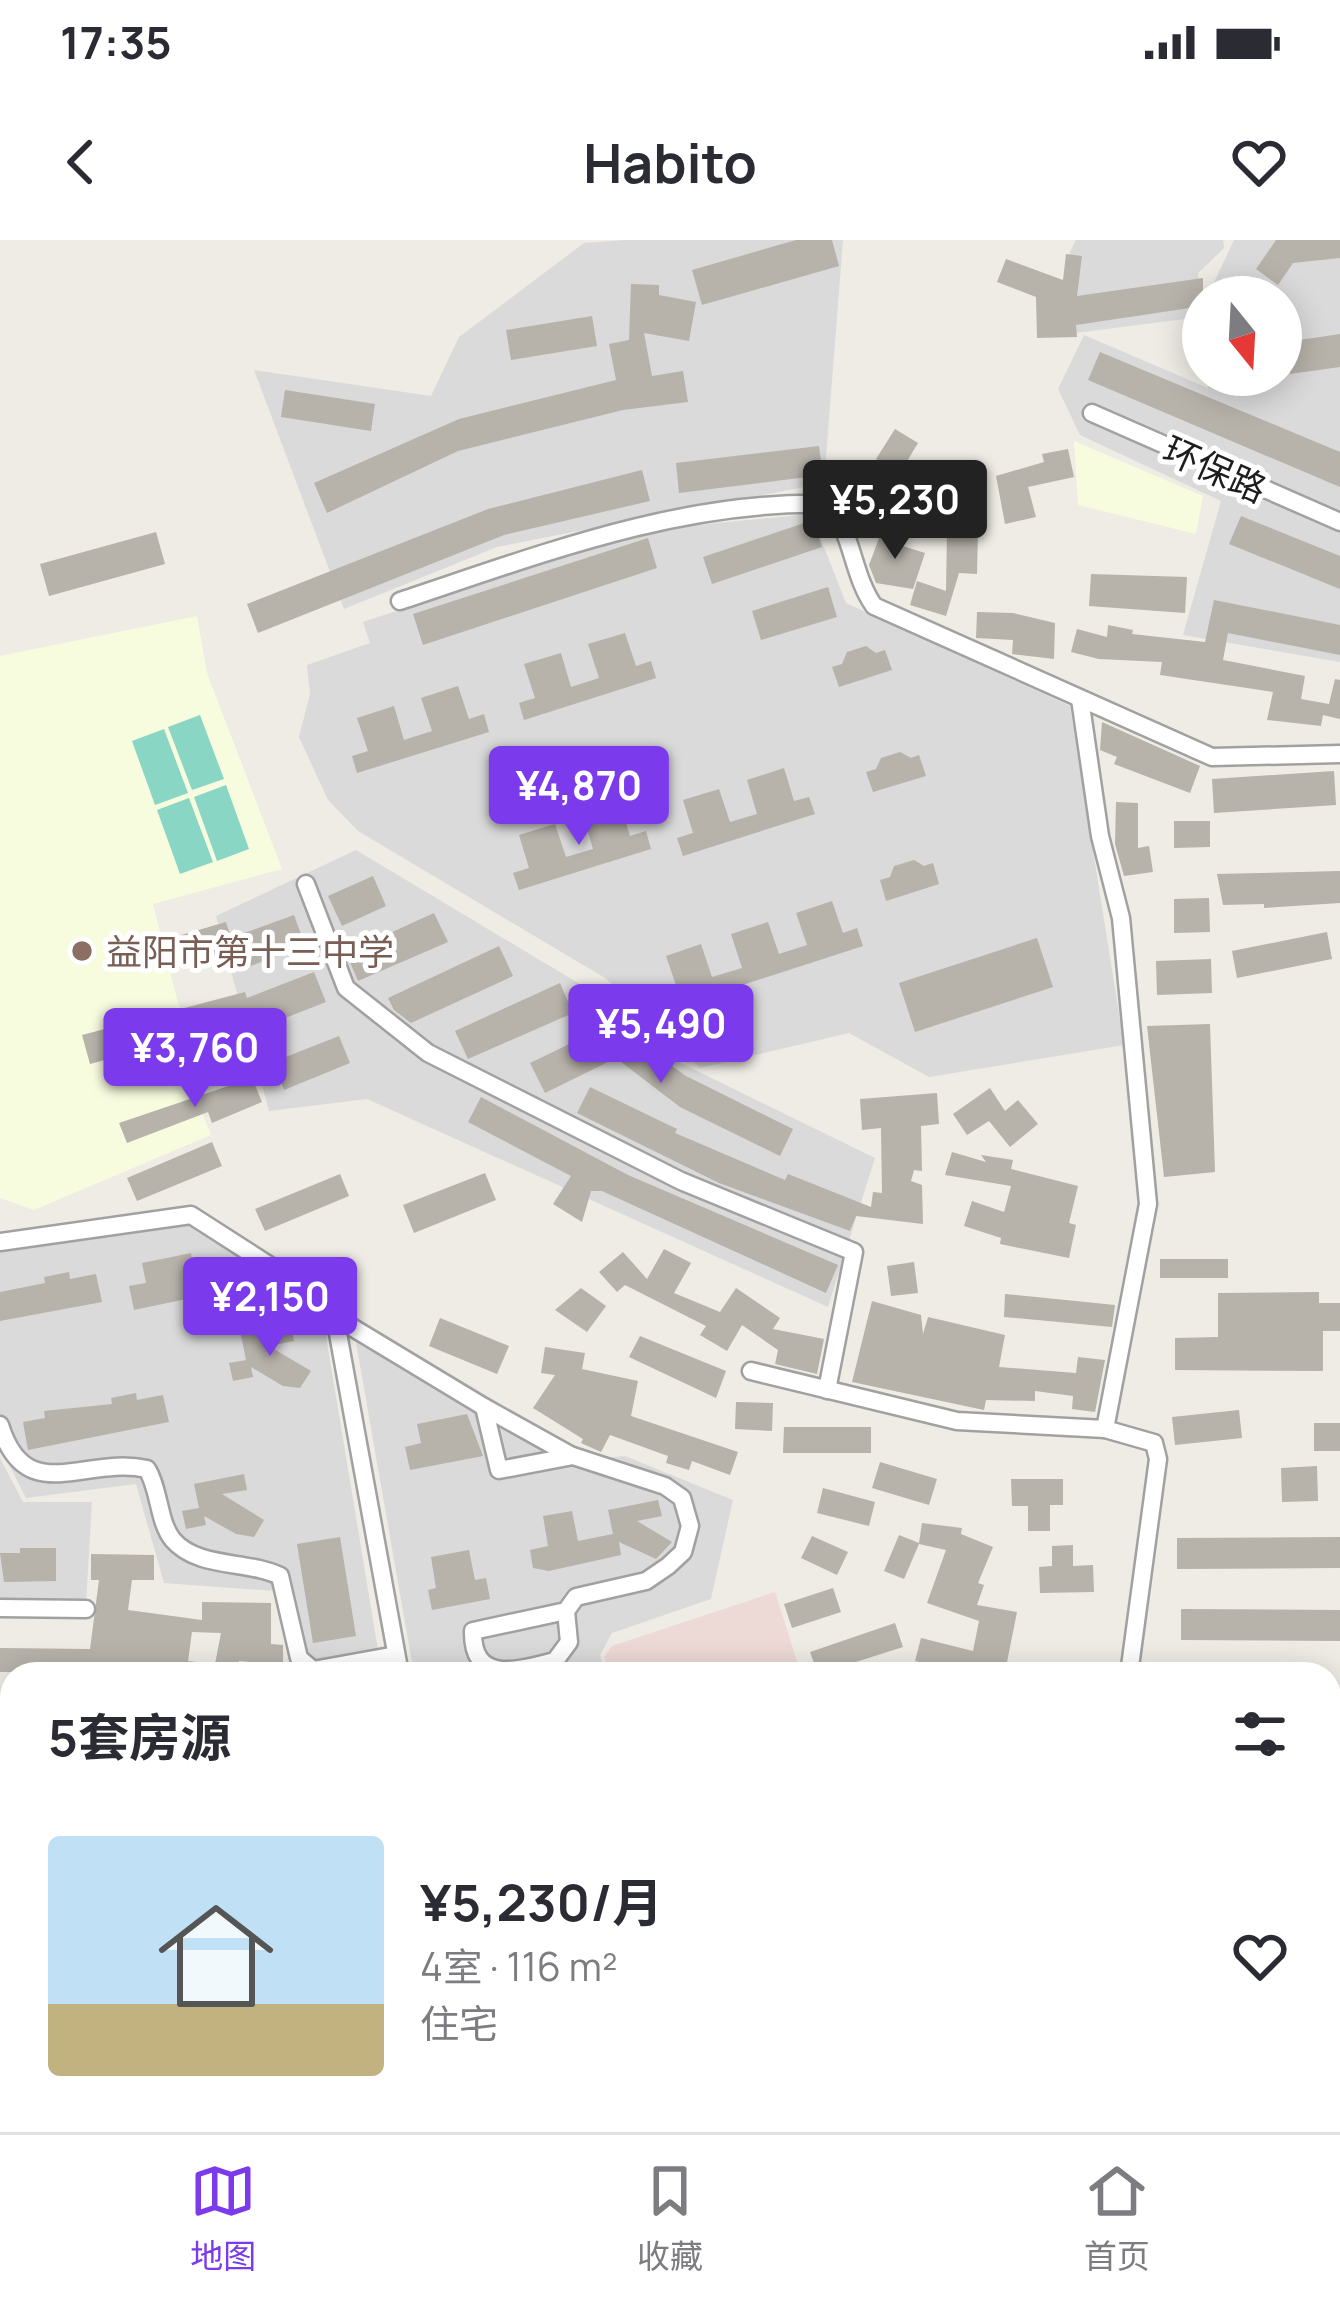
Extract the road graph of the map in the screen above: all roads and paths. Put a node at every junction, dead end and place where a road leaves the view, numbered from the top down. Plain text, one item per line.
1 (1092, 413) dead end
2 (1340, 522) edge
3 (400, 601) dead end
4 (1080, 699) junction
5 (1340, 754) edge
6 (306, 884) dead end
7 (2, 1235) edge
8 (335, 1317) junction
9 (751, 1371) dead end
10 (827, 1390) junction
11 (484, 1407) junction
12 (0, 1425) edge
13 (1105, 1429) junction
14 (573, 1456) junction
15 (0, 1608) edge
16 (86, 1610) dead end
17 (566, 1611) junction
18 (396, 1654) junction
19 (304, 1662) edge
20 (354, 1662) edge
21 (398, 1662) edge
22 (481, 1662) edge
23 (550, 1662) edge
24 (1131, 1662) edge

1 - 2 street, 环保路
3 - 4 street
4 - 5 street
4 - 13 street
6 - 10 street
7 - 8 street
8 - 11 street
8 - 18 street
9 - 10 street
10 - 13 street
11 - 14 street
11 - 14 street
12 - 19 street
13 - 24 street
14 - 17 street
15 - 16 street
17 - 22 street
17 - 23 street
18 - 20 street
18 - 21 street

